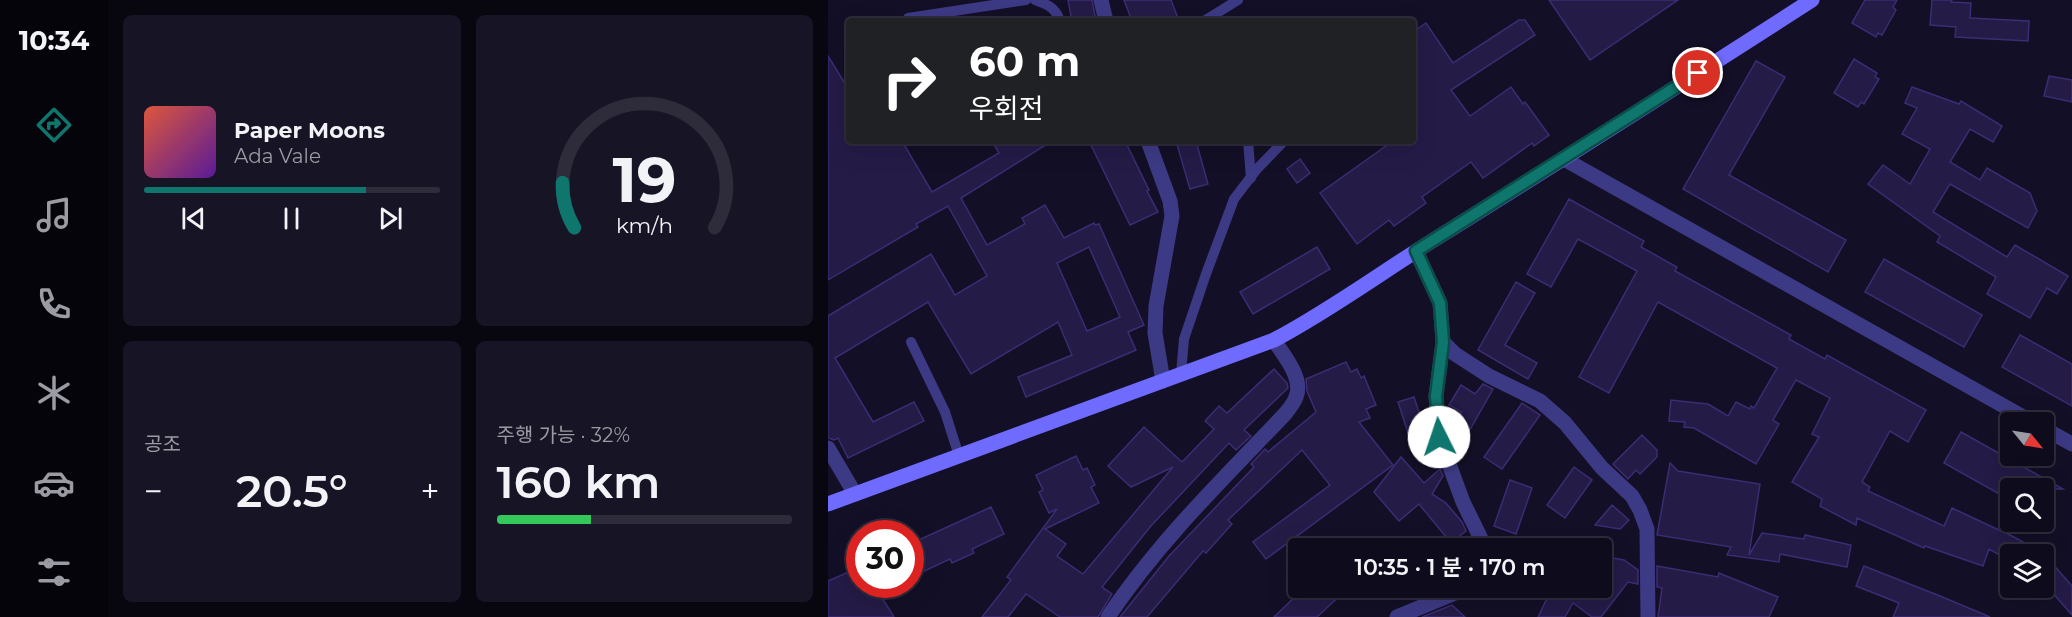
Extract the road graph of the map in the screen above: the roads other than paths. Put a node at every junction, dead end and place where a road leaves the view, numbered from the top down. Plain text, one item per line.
1 (1026, 0) edge
2 (1035, 0) edge
3 (1101, 0) edge
4 (1238, 0) edge
5 (1812, 0) edge
6 (908, 18) dead end
7 (1059, 18) edge
8 (1105, 18) edge
9 (1209, 18) edge
10 (1149, 144) edge
11 (1248, 144) edge
12 (1281, 144) edge
13 (1564, 159) junction
14 (1251, 178) junction
15 (1416, 251) junction
16 (1274, 340) junction
17 (911, 342) dead end
18 (1443, 342) junction
19 (1181, 374) junction
20 (1163, 381) junction
21 (2014, 412) edge
22 (2054, 434) edge
23 (2072, 444) edge
24 (828, 448) edge
25 (958, 456) junction
26 (855, 494) junction
27 (828, 504) edge
28 (1481, 538) edge
29 (1443, 598) edge
30 (1108, 617) edge
31 (1397, 617) edge
32 (1648, 617) edge

1 - 6 lane
2 - 7 lane
3 - 8 street
4 - 9 lane
5 - 13 street
10 - 20 street
11 - 14 lane
12 - 14 lane
13 - 15 street
13 - 21 street
14 - 19 lane
15 - 16 street
15 - 18 street
16 - 19 street
16 - 30 street
17 - 25 lane
18 - 28 street
18 - 32 street
19 - 20 street
20 - 25 street
22 - 23 street
24 - 26 street
25 - 26 street
26 - 27 street
29 - 31 street

